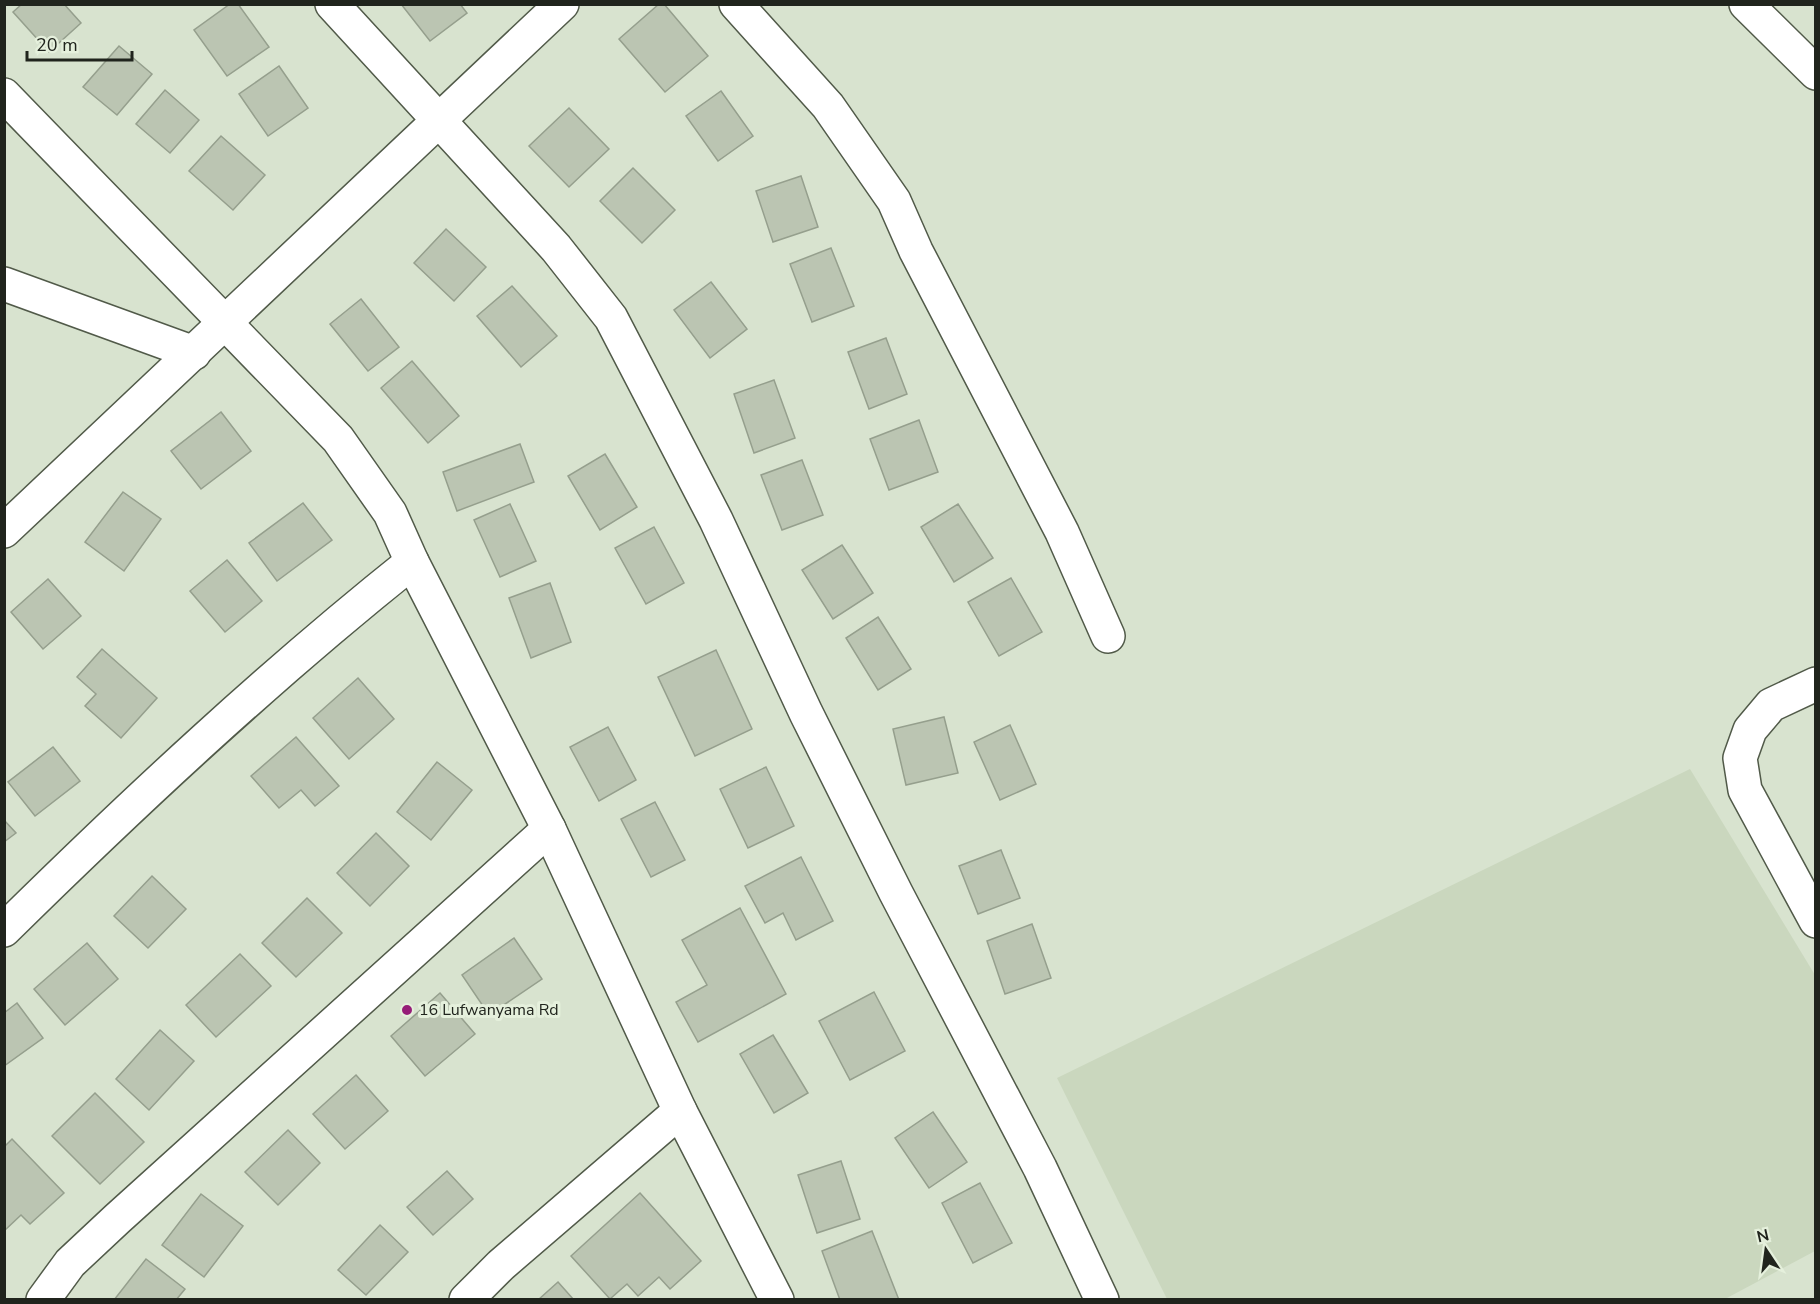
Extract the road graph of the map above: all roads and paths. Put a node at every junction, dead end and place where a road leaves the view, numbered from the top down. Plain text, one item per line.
1 (332, 4) edge
2 (562, 4) edge
3 (736, 4) edge
4 (1746, 4) edge
5 (1815, 73) edge
6 (4, 95) edge
7 (438, 122) junction
8 (4, 284) edge
9 (225, 322) junction
10 (194, 353) junction
11 (4, 531) edge
12 (412, 562) junction
13 (1108, 636) dead end
14 (1815, 684) edge
15 (549, 829) junction
16 (1815, 921) edge
17 (4, 930) edge
18 (680, 1111) junction
19 (43, 1299) edge
20 (466, 1299) edge
21 (777, 1299) edge
22 (1102, 1299) edge

1 - 7 street
2 - 7 street
3 - 13 street
4 - 5 street
6 - 9 street
7 - 9 street
7 - 22 street
8 - 10 street
9 - 10 street
9 - 12 street
10 - 11 street
12 - 15 street
12 - 17 street
14 - 16 street
15 - 18 street
15 - 19 street
18 - 20 street
18 - 21 street

